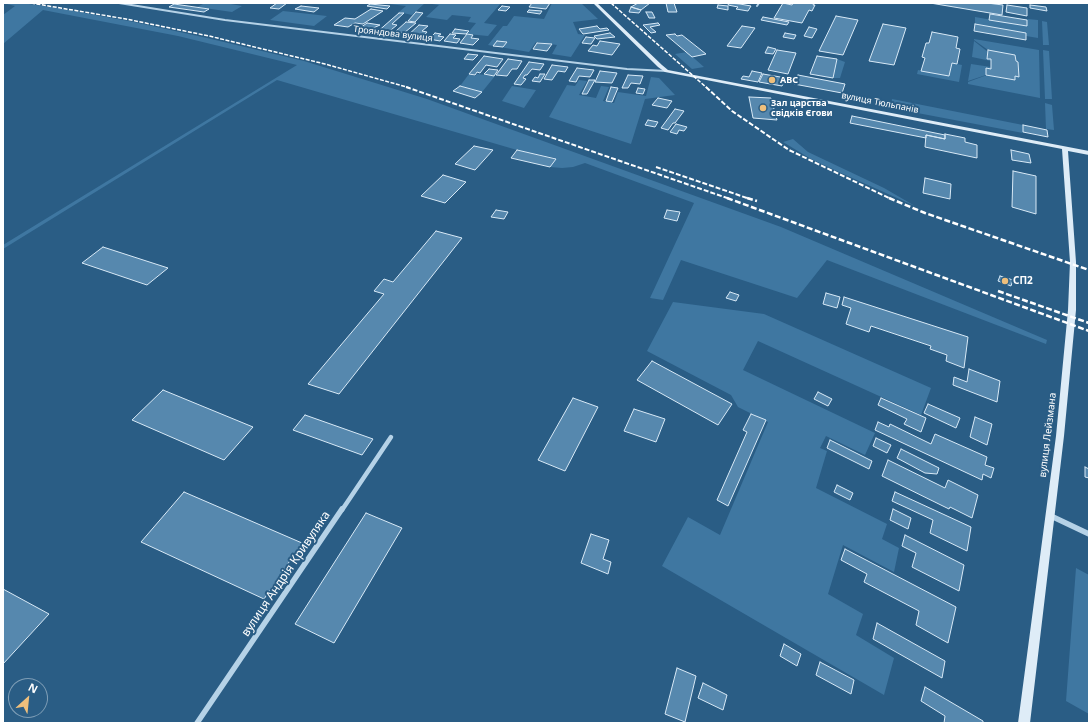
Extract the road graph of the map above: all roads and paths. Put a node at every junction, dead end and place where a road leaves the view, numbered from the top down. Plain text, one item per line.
1 (119, 3) edge
2 (595, 3) edge
3 (759, 3) edge
4 (757, 6) dead end
5 (667, 71) junction
6 (1065, 149) junction
7 (1089, 154) edge
8 (391, 437) dead end
9 (1049, 516) junction
10 (1089, 534) edge
11 (197, 723) edge
12 (1024, 723) edge

1 - 5 street, Трояндова вулиця
2 - 5 street
3 - 4 street
5 - 6 street, вулиця Тюльпанів
6 - 7 street, вулиця Тюльпанів
6 - 9 street, вулиця Лейзмана
8 - 11 street, вулиця Андрія Кривуляка
9 - 10 street
9 - 12 street, вулиця Лейзмана

